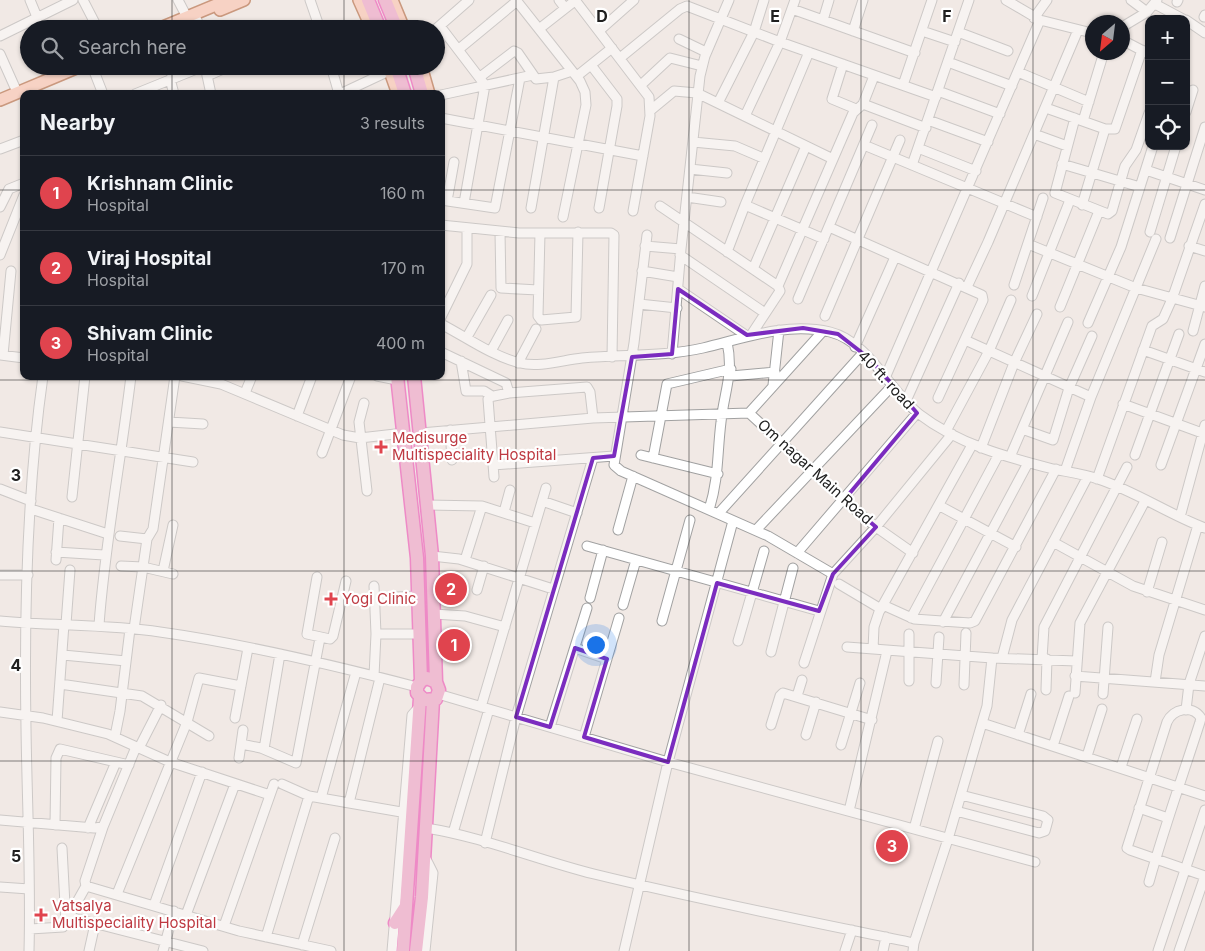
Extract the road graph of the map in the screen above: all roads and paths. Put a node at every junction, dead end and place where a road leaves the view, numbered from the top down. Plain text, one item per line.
1 (30, 0) edge
2 (73, 0) edge
3 (83, 0) edge
4 (178, 0) edge
5 (228, 0) edge
6 (244, 0) edge
7 (310, 0) edge
8 (359, 0) edge
9 (368, 0) edge
10 (385, 0) edge
11 (392, 0) edge
12 (469, 0) edge
13 (559, 0) edge
14 (576, 0) edge
15 (634, 0) edge
16 (729, 0) edge
17 (764, 0) edge
18 (829, 0) edge
19 (863, 0) edge
20 (932, 0) edge
21 (969, 0) edge
22 (1007, 0) edge
23 (1047, 0) edge
24 (1131, 0) edge
25 (517, 1) edge
26 (1156, 2) edge
27 (794, 4) edge
28 (565, 8) junction
29 (1147, 12) junction
30 (1177, 15) edge
31 (37, 17) junction
32 (721, 19) junction
33 (1037, 19) junction
34 (31, 20) edge
35 (93, 20) edge
36 (192, 20) edge
37 (196, 20) edge
38 (198, 20) edge
39 (316, 20) edge
40 (368, 20) edge
41 (376, 20) edge
42 (394, 20) edge
43 (400, 20) edge
44 (823, 20) junction
45 (445, 21) edge
46 (1130, 22) edge
47 (1190, 23) edge
48 (20, 26) edge
49 (539, 29) junction
50 (1078, 30) junction
51 (599, 31) junction
52 (853, 31) junction
53 (922, 31) junction
54 (754, 32) junction
55 (958, 32) junction
56 (1085, 32) edge
57 (1205, 33) edge
58 (445, 34) edge
59 (0, 36) edge
60 (679, 39) dead end
61 (780, 42) junction
62 (955, 42) junction
63 (1130, 44) edge
64 (612, 48) junction
65 (459, 49) junction
66 (1008, 51) dead end
67 (706, 52) junction
68 (809, 52) junction
69 (1145, 52) edge
70 (914, 53) junction
71 (0, 54) edge
72 (620, 58) junction
73 (1102, 60) edge
74 (948, 62) junction
75 (591, 64) junction
76 (843, 64) junction
77 (702, 66) junction
78 (1018, 72) junction
79 (574, 73) junction
80 (47, 75) edge
81 (57, 75) edge
82 (96, 75) edge
83 (184, 75) edge
84 (206, 75) edge
85 (334, 75) edge
86 (377, 75) edge
87 (393, 75) edge
88 (395, 75) edge
89 (417, 75) edge
90 (424, 75) edge
91 (533, 75) junction
92 (874, 76) junction
93 (554, 77) junction
94 (520, 78) junction
95 (170, 79) junction
96 (482, 81) junction
97 (641, 85) junction
98 (903, 85) junction
99 (1012, 86) junction
100 (1055, 88) junction
101 (16, 90) junction
102 (102, 90) edge
103 (144, 90) edge
104 (173, 90) edge
105 (210, 90) edge
106 (339, 90) edge
107 (348, 90) edge
108 (397, 90) edge
109 (403, 90) edge
110 (421, 90) edge
111 (428, 90) edge
112 (1193, 90) dead end
113 (697, 93) junction
114 (0, 94) edge
115 (445, 94) edge
116 (937, 94) junction
117 (1190, 96) edge
118 (0, 100) edge
119 (1089, 102) junction
120 (718, 103) junction
121 (859, 107) junction
122 (1046, 108) junction
123 (651, 110) junction
124 (1000, 114) junction
125 (745, 116) junction
126 (445, 119) edge
127 (1079, 120) junction
128 (478, 124) junction
129 (927, 124) junction
130 (872, 125) dead end
131 (1145, 125) edge
132 (1205, 127) edge
133 (1105, 129) junction
134 (511, 130) junction
135 (775, 130) junction
136 (1034, 134) junction
137 (544, 137) junction
138 (900, 140) dead end
139 (20, 142) edge
140 (692, 142) junction
141 (988, 142) junction
142 (578, 143) junction
143 (864, 145) junction
144 (806, 146) junction
145 (1067, 146) junction
146 (918, 148) junction
147 (0, 149) edge
148 (609, 149) junction
149 (1153, 150) edge
150 (1175, 150) edge
151 (643, 156) junction
152 (893, 157) junction
153 (763, 158) junction
154 (833, 159) junction
155 (454, 162) dead end
156 (1062, 164) junction
157 (912, 165) junction
158 (690, 169) junction
159 (1146, 170) junction
160 (976, 172) junction
161 (727, 173) dead end
162 (1092, 174) junction
163 (1166, 177) junction
164 (1121, 182) junction
165 (1188, 184) junction
166 (20, 185) edge
167 (1140, 187) junction
168 (968, 189) junction
169 (1205, 190) edge
170 (445, 196) edge
171 (686, 197) junction
172 (1043, 198) dead end
173 (445, 200) edge
174 (1070, 200) junction
175 (721, 202) dead end
176 (464, 203) junction
177 (1005, 204) junction
178 (1205, 204) edge
179 (20, 205) edge
180 (745, 205) junction
181 (1082, 205) junction
182 (660, 206) dead end
183 (0, 207) edge
184 (531, 208) dead end
185 (598, 208) dead end
186 (1099, 211) junction
187 (633, 212) dead end
188 (563, 217) dead end
189 (1037, 217) junction
190 (776, 218) junction
191 (684, 222) junction
192 (445, 225) edge
193 (829, 227) junction
194 (466, 228) junction
195 (803, 230) junction
196 (500, 232) junction
197 (578, 232) junction
198 (1150, 232) dead end
199 (540, 233) junction
200 (646, 234) dead end
201 (1170, 238) dead end
202 (824, 239) junction
203 (858, 240) junction
204 (1156, 240) dead end
205 (1028, 244) junction
206 (645, 246) junction
207 (1189, 246) junction
208 (1205, 251) edge
209 (680, 252) junction
210 (727, 252) junction
211 (1049, 252) junction
212 (0, 255) edge
213 (895, 257) junction
214 (1078, 264) junction
215 (753, 269) junction
216 (11, 271) dead end
217 (642, 272) junction
218 (931, 272) junction
219 (1107, 276) junction
220 (678, 277) junction
221 (963, 285) junction
222 (1014, 285) dead end
223 (778, 286) junction
224 (1205, 286) edge
225 (1136, 288) junction
226 (678, 289) junction
227 (538, 290) junction
228 (491, 295) dead end
229 (1032, 296) dead end
230 (798, 299) dead end
231 (1172, 299) junction
232 (1011, 300) dead end
233 (639, 304) junction
234 (1202, 306) edge
235 (445, 308) edge
236 (676, 308) junction
237 (1060, 308) dead end
238 (765, 313) junction
239 (1037, 314) dead end
240 (825, 316) dead end
241 (508, 320) dead end
242 (1068, 322) dead end
243 (1088, 322) dead end
244 (445, 326) edge
245 (536, 329) dead end
246 (779, 330) junction
247 (823, 331) junction
248 (1193, 331) dead end
249 (1179, 334) dead end
250 (749, 335) junction
251 (1092, 336) dead end
252 (467, 337) junction
253 (965, 340) junction
254 (727, 342) junction
255 (1205, 344) edge
256 (856, 347) junction
257 (1143, 350) junction
258 (491, 351) junction
259 (989, 351) junction
260 (863, 353) junction
261 (445, 354) edge
262 (672, 354) junction
263 (1, 355) edge
264 (612, 356) junction
265 (20, 357) edge
266 (632, 357) junction
267 (1170, 360) junction
268 (461, 361) junction
269 (518, 363) junction
270 (1014, 363) junction
271 (0, 365) edge
272 (1200, 370) edge
273 (776, 372) junction
274 (731, 373) junction
275 (1043, 376) junction
276 (885, 378) junction
277 (41, 380) edge
278 (85, 380) edge
279 (131, 380) edge
280 (174, 380) edge
281 (206, 380) edge
282 (250, 380) edge
283 (310, 380) edge
284 (349, 380) edge
285 (397, 380) edge
286 (414, 380) edge
287 (773, 386) junction
288 (892, 386) junction
289 (1069, 388) junction
290 (510, 393) junction
291 (245, 394) junction
292 (492, 396) junction
293 (1091, 397) junction
294 (938, 398) dead end
295 (906, 402) junction
296 (364, 404) dead end
297 (1123, 404) junction
298 (722, 413) junction
299 (748, 413) junction
300 (918, 413) junction
301 (1149, 414) junction
302 (297, 416) junction
303 (661, 417) junction
304 (593, 418) junction
305 (621, 418) junction
306 (169, 422) junction
307 (1176, 423) junction
308 (203, 424) dead end
309 (490, 426) junction
310 (1022, 429) junction
311 (450, 430) junction
312 (330, 431) junction
313 (1204, 431) edge
314 (0, 432) edge
315 (404, 433) junction
316 (420, 433) junction
317 (949, 433) junction
318 (34, 438) junction
319 (360, 438) junction
320 (781, 443) junction
321 (79, 445) junction
322 (977, 446) junction
323 (122, 451) junction
324 (322, 453) dead end
325 (999, 454) junction
326 (641, 455) dead end
327 (1135, 455) dead end
328 (614, 456) junction
329 (1010, 457) junction
330 (164, 458) junction
331 (593, 458) junction
332 (653, 458) junction
333 (452, 460) dead end
334 (193, 462) dead end
335 (1028, 463) junction
336 (493, 465) junction
337 (1161, 465) dead end
338 (1127, 467) dead end
339 (1056, 469) junction
340 (812, 471) junction
341 (1066, 472) junction
342 (718, 474) junction
343 (633, 476) junction
344 (494, 477) dead end
345 (1092, 477) junction
346 (1117, 486) junction
347 (546, 488) dead end
348 (0, 489) edge
349 (510, 490) dead end
350 (367, 491) dead end
351 (72, 497) dead end
352 (844, 500) junction
353 (542, 501) junction
354 (1145, 501) junction
355 (31, 505) junction
356 (427, 505) junction
357 (482, 506) junction
358 (940, 506) junction
359 (504, 512) junction
360 (713, 512) junction
361 (577, 513) junction
362 (59, 518) junction
363 (1180, 518) junction
364 (965, 519) junction
365 (690, 520) dead end
366 (733, 521) junction
367 (536, 523) junction
368 (173, 525) dead end
369 (1201, 526) edge
370 (876, 527) junction
371 (618, 530) dead end
372 (756, 530) junction
373 (108, 534) junction
374 (991, 534) junction
375 (120, 536) dead end
376 (147, 539) junction
377 (1053, 542) junction
378 (1162, 542) dead end
379 (588, 546) dead end
380 (1016, 547) junction
381 (604, 550) junction
382 (764, 551) dead end
383 (797, 553) junction
384 (913, 553) junction
385 (104, 555) junction
386 (432, 556) junction
387 (1081, 558) junction
388 (465, 560) junction
389 (636, 560) junction
390 (121, 566) dead end
391 (484, 566) junction
392 (143, 567) junction
393 (792, 568) dead end
394 (70, 570) dead end
395 (676, 570) junction
396 (163, 572) junction
397 (1106, 573) junction
398 (173, 574) dead end
399 (833, 574) junction
400 (0, 575) edge
401 (28, 575) junction
402 (317, 577) dead end
403 (519, 579) junction
404 (346, 581) dead end
405 (717, 583) junction
406 (839, 584) dead end
407 (374, 586) dead end
408 (553, 589) junction
409 (477, 590) dead end
410 (752, 592) junction
411 (1146, 592) junction
412 (418, 596) junction
413 (374, 598) junction
414 (590, 598) dead end
415 (785, 601) junction
416 (1174, 601) junction
417 (623, 605) dead end
418 (882, 607) junction
419 (587, 608) dead end
420 (1205, 610) edge
421 (820, 611) junction
422 (434, 614) junction
423 (619, 618) dead end
424 (911, 618) junction
425 (0, 621) edge
426 (662, 621) dead end
427 (943, 622) junction
428 (27, 623) junction
429 (65, 624) junction
430 (98, 625) junction
431 (505, 627) junction
432 (1108, 627) dead end
433 (132, 629) junction
434 (966, 633) dead end
435 (376, 634) junction
436 (418, 634) junction
437 (909, 634) dead end
438 (1205, 636) edge
439 (939, 637) dead end
440 (320, 638) junction
441 (738, 641) dead end
442 (847, 647) dead end
443 (248, 648) junction
444 (575, 648) junction
445 (874, 649) junction
446 (887, 651) junction
447 (771, 652) dead end
448 (910, 652) junction
449 (280, 654) junction
450 (938, 654) junction
451 (62, 655) junction
452 (965, 657) junction
453 (992, 658) junction
454 (1002, 658) junction
455 (608, 659) junction
456 (1044, 659) junction
457 (126, 661) junction
458 (1076, 661) junction
459 (315, 662) junction
460 (804, 664) dead end
461 (356, 672) junction
462 (1075, 676) junction
463 (377, 677) junction
464 (802, 680) dead end
465 (1104, 680) junction
466 (909, 681) dead end
467 (1155, 682) junction
468 (860, 683) dead end
469 (936, 683) dead end
470 (60, 684) junction
471 (1189, 684) junction
472 (964, 685) dead end
473 (241, 686) junction
474 (1205, 686) edge
475 (1046, 690) dead end
476 (122, 692) junction
477 (436, 692) junction
478 (419, 693) junction
479 (1031, 694) dead end
480 (1103, 694) dead end
481 (797, 696) junction
482 (816, 702) junction
483 (161, 705) junction
484 (485, 708) junction
485 (1102, 708) dead end
486 (1186, 710) junction
487 (0, 712) edge
488 (851, 713) junction
489 (26, 715) junction
490 (516, 717) junction
491 (235, 718) dead end
492 (1136, 719) dead end
493 (872, 720) junction
494 (56, 721) junction
495 (187, 722) junction
496 (982, 724) junction
497 (771, 725) dead end
498 (550, 727) junction
499 (242, 730) dead end
500 (1018, 735) junction
501 (115, 736) junction
502 (209, 736) dead end
503 (806, 736) dead end
504 (584, 737) junction
505 (938, 741) dead end
506 (241, 744) junction
507 (842, 745) dead end
508 (1053, 746) junction
509 (138, 747) junction
510 (264, 749) junction
511 (1086, 756) junction
512 (239, 758) dead end
513 (116, 762) junction
514 (170, 762) junction
515 (668, 762) junction
516 (129, 765) junction
517 (1121, 767) junction
518 (202, 772) junction
519 (1150, 776) junction
520 (235, 784) junction
521 (1179, 787) junction
522 (270, 795) junction
523 (961, 795) junction
524 (309, 796) junction
525 (1205, 796) edge
526 (321, 798) junction
527 (349, 803) junction
528 (1139, 808) junction
529 (1205, 810) edge
530 (849, 811) junction
531 (956, 811) junction
532 (407, 813) junction
533 (1168, 818) junction
534 (0, 820) edge
535 (27, 822) junction
536 (55, 825) junction
537 (103, 827) junction
538 (88, 828) junction
539 (426, 828) junction
540 (914, 829) junction
541 (453, 833) junction
542 (335, 838) dead end
543 (948, 838) junction
544 (485, 843) junction
545 (62, 848) dead end
546 (424, 855) junction
547 (1156, 859) junction
548 (1035, 862) dead end
549 (1186, 870) junction
550 (1205, 876) edge
551 (1149, 882) dead end
552 (641, 885) junction
553 (86, 886) junction
554 (0, 887) edge
555 (29, 889) junction
556 (117, 894) junction
557 (407, 904) junction
558 (154, 905) junction
559 (174, 911) junction
560 (186, 915) junction
561 (68, 921) junction
562 (394, 923) junction
563 (95, 924) junction
564 (224, 926) junction
565 (30, 928) junction
566 (852, 930) junction
567 (266, 937) junction
568 (411, 937) junction
569 (886, 937) junction
570 (166, 941) junction
571 (302, 945) junction
572 (914, 947) edge
573 (29, 951) edge
574 (89, 951) edge
575 (163, 951) edge
576 (204, 951) edge
577 (331, 951) edge
578 (392, 951) edge
579 (404, 951) edge
580 (416, 951) edge
581 (425, 951) edge
582 (624, 951) edge
583 (845, 951) edge
584 (883, 951) edge
585 (1158, 951) edge
586 (1179, 951) edge

1 - 31 street
2 - 31 street
3 - 35 street
4 - 36 street
5 - 37 main road
6 - 38 main road
7 - 39 street
8 - 40 main road
9 - 41 highway
10 - 42 highway
11 - 43 main road
12 - 45 street
13 - 28 street
14 - 28 street
14 - 51 street
15 - 51 street
16 - 32 street
17 - 54 street
18 - 44 street
19 - 52 street
20 - 53 street
21 - 55 street
22 - 33 street
23 - 33 street
24 - 29 street
25 - 49 street
25 - 65 street
26 - 29 street
26 - 30 street
27 - 44 street
27 - 61 street
28 - 49 street
29 - 46 street
31 - 34 street
32 - 54 street
32 - 67 street
32 - 72 street
33 - 50 street
33 - 78 street
44 - 52 street
47 - 57 street
48 - 59 street
49 - 79 street
50 - 56 street
50 - 100 street
51 - 64 street
52 - 70 street
53 - 62 street
53 - 70 street
54 - 61 street
54 - 120 street
55 - 62 street
55 - 66 street
58 - 65 street
60 - 67 street
61 - 68 street
61 - 125 street
62 - 74 street
63 - 69 street
64 - 72 street
64 - 75 street
65 - 96 street
67 - 77 street
68 - 76 street
68 - 135 street
69 - 133 street
70 - 98 street
71 - 101 street
72 - 97 street
73 - 119 street
74 - 99 street
74 - 116 street
75 - 79 street
75 - 148 street
76 - 92 street
76 - 121 street
77 - 97 street
77 - 113 street
78 - 99 street
78 - 100 street
79 - 93 street
79 - 142 street
80 - 101 main road
81 - 101 main road
82 - 102 street
83 - 95 street
84 - 105 street
85 - 106 street
86 - 107 street
87 - 108 main road
88 - 109 highway
89 - 110 highway
90 - 111 main road
91 - 93 street
91 - 94 street
91 - 96 street
92 - 98 street
92 - 121 street
93 - 137 street
94 - 96 street
94 - 134 street
95 - 103 street
95 - 104 street
96 - 115 street
96 - 128 street
97 - 123 street
98 - 116 street
99 - 124 street
100 - 119 street
100 - 122 street
101 - 114 main road
101 - 118 main road
112 - 117 street
113 - 120 street
113 - 123 street
113 - 140 street
116 - 124 street
116 - 129 street
119 - 127 street
120 - 125 street
121 - 129 street
121 - 154 street
122 - 127 street
122 - 136 street
123 - 151 street
124 - 141 street
125 - 135 street
126 - 128 street
127 - 133 street
127 - 145 street
128 - 134 street
128 - 176 street
129 - 141 street
129 - 146 street
130 - 143 street
131 - 164 street
132 - 165 street
133 - 162 street
134 - 137 street
134 - 176 street
135 - 144 street
135 - 153 street
136 - 145 street
136 - 177 street
137 - 142 street
137 - 184 street
138 - 152 street
139 - 147 street
140 - 153 street
140 - 158 street
141 - 160 street
142 - 148 street
142 - 188 street
143 - 152 street
143 - 193 street
144 - 154 street
144 - 190 street
145 - 156 street
146 - 157 street
146 - 160 street
148 - 151 street
148 - 185 street
149 - 159 street
150 - 163 street
151 - 187 street
152 - 157 street
152 - 203 street
153 - 180 street
154 - 195 street
155 - 170 street
156 - 162 street
156 - 174 street
157 - 168 street
158 - 161 street
158 - 171 street
159 - 163 street
159 - 167 street
160 - 168 street
162 - 164 street
162 - 181 street
163 - 165 street
163 - 198 street
164 - 167 street
164 - 186 street
165 - 169 street
165 - 201 street
166 - 183 street
167 - 219 street
168 - 177 street
168 - 218 street
171 - 175 street
171 - 191 street
172 - 189 street
173 - 176 street
174 - 181 street
174 - 211 street
177 - 189 street
177 - 221 street
178 - 207 street
179 - 212 street
180 - 190 street
180 - 210 street
181 - 186 street
182 - 191 street
186 - 214 street
189 - 205 street
190 - 195 street
190 - 215 street
191 - 209 street
191 - 210 street
192 - 194 street
193 - 202 street
193 - 203 street
194 - 196 street
194 - 235 street
195 - 202 street
195 - 223 street
196 - 199 street
196 - 227 street
197 - 199 street
197 - 227 street
197 - 264 street
199 - 227 street
200 - 206 street
202 - 230 street
203 - 213 street
203 - 240 street
204 - 225 street
205 - 211 street
205 - 222 street
206 - 209 street
206 - 217 street
207 - 208 street
207 - 231 street
209 - 220 street
209 - 238 street
210 - 215 street
211 - 214 street
211 - 229 street
213 - 218 street
213 - 256 street
214 - 219 street
214 - 237 street
215 - 223 street
216 - 263 street
217 - 220 street
217 - 233 street
218 - 221 street
218 - 276 street
219 - 225 street
219 - 243 street
220 - 226 street
221 - 253 street
221 - 295 street
223 - 238 street
224 - 234 street
225 - 231 street
225 - 293 street
226 - 236 street
226 - 250 street
228 - 252 street
231 - 234 street
231 - 257 street
232 - 259 street
233 - 236 street
233 - 266 street
234 - 248 street
236 - 262 street
238 - 250 street
239 - 270 street
241 - 258 street
242 - 275 street
244 - 252 street, 40 ft. road
245 - 269 street
246 - 247 street, 40 ft. road
246 - 250 street, 40 ft. road
246 - 273 street
247 - 256 street, 40 ft. road
247 - 287 street
249 - 267 street
250 - 254 street, 40 ft. road
251 - 289 street
252 - 258 street, 40 ft. road
253 - 259 street
253 - 294 street
254 - 262 street, 40 ft. road
254 - 274 street
255 - 272 street
256 - 260 street, 40 ft. road
257 - 267 street
257 - 297 street
258 - 269 street, 40 ft. road
259 - 270 street
259 - 317 street
260 - 276 street, 40 ft. road
260 - 320 street
261 - 268 street
262 - 266 street, 40 ft. road
263 - 265 street
263 - 271 street
264 - 266 street, 40 ft. road
264 - 269 street, 40 ft. road
266 - 305 street
267 - 272 street
267 - 301 street
268 - 290 street
268 - 292 street
270 - 275 street
270 - 322 street
272 - 307 street
273 - 274 street
273 - 287 street
274 - 298 street
274 - 303 street
275 - 289 street
275 - 310 street
276 - 288 street, 40 ft. road
277 - 318 street
278 - 321 street
279 - 323 street
280 - 306 street
281 - 291 street
282 - 291 street
283 - 302 street
284 - 312 street
285 - 315 highway
286 - 316 highway
287 - 299 street
288 - 295 street, 40 ft. road
288 - 340 street
289 - 293 street
289 - 310 street
290 - 292 street
290 - 304 street
291 - 302 street
292 - 309 street
293 - 341 street
295 - 300 street, 40 ft. road
296 - 319 street
297 - 301 street
297 - 345 street
298 - 299 street, Om nagar Main Road
298 - 303 street, Om nagar Main Road
298 - 342 street
299 - 320 street, Om nagar Main Road
300 - 317 street, 40 ft. road
300 - 352 street
301 - 307 street
301 - 327 street
302 - 312 street
303 - 305 street, Om nagar Main Road
303 - 332 street
304 - 305 street
304 - 309 street
305 - 328 street
306 - 308 street
306 - 330 street
307 - 313 street
307 - 337 street
309 - 311 street
309 - 336 street
310 - 329 street
311 - 316 street
311 - 333 street
312 - 319 street
312 - 324 street
313 - 363 street
314 - 318 street
315 - 319 street
315 - 412 highway
316 - 356 highway
317 - 322 street, 40 ft. road
317 - 370 street
318 - 321 street
318 - 355 street
319 - 350 street
320 - 340 street, Om nagar Main Road
320 - 360 street
321 - 323 street
321 - 351 street
322 - 325 street, 40 ft. road
322 - 358 street
323 - 330 street
323 - 373 street
325 - 329 street, 40 ft. road
325 - 364 street
326 - 332 street
328 - 331 street
328 - 343 street
329 - 335 street, 40 ft. road
330 - 334 street
330 - 376 street
331 - 336 street
331 - 361 street
332 - 342 street
335 - 339 street, 40 ft. road
335 - 374 street
336 - 344 street
338 - 346 street
339 - 341 street, 40 ft. road
339 - 380 street
340 - 352 street, Om nagar Main Road
340 - 372 street
341 - 345 street, 40 ft. road
342 - 360 street
343 - 360 street
343 - 371 street
345 - 346 street, 40 ft. road
345 - 377 street
346 - 354 street, 40 ft. road
346 - 387 street
347 - 353 street
348 - 355 street
349 - 359 street
352 - 370 street, Om nagar Main Road
352 - 383 street
353 - 361 street
353 - 367 street
354 - 363 street, 40 ft. road
354 - 397 street
355 - 362 street
355 - 401 street
356 - 357 street
356 - 386 highway
357 - 359 street
357 - 388 street
358 - 364 street
358 - 384 street
359 - 367 street
360 - 366 street
361 - 408 street
362 - 373 street
362 - 385 street
363 - 369 street, 40 ft. road
364 - 374 street
364 - 424 street
365 - 395 street
366 - 372 street
366 - 405 street
367 - 403 street
368 - 396 street
369 - 416 street
370 - 384 street, Om nagar Main Road
370 - 399 street
372 - 383 street
373 - 385 street
374 - 380 street
374 - 427 street
375 - 376 street
376 - 392 street
377 - 387 street
377 - 454 street
378 - 411 street
379 - 381 street
380 - 427 street
381 - 389 street
381 - 414 street
382 - 410 street
383 - 399 street
384 - 418 street
385 - 430 street
386 - 388 street
386 - 422 highway
387 - 397 street
387 - 456 street
388 - 391 street
389 - 395 street
389 - 417 street
390 - 392 street
391 - 403 street
391 - 409 street
392 - 396 street
392 - 433 street
393 - 415 street
394 - 429 street
395 - 405 street
395 - 426 street
396 - 398 street
397 - 411 street
397 - 458 street
399 - 421 street
400 - 401 street
401 - 428 street
402 - 440 street
403 - 408 street
403 - 431 street
404 - 440 street
405 - 410 street
405 - 515 street
406 - 418 street
407 - 413 street
408 - 490 street
410 - 415 street
410 - 441 street
411 - 416 street
412 - 413 street
412 - 436 highway
413 - 435 street
415 - 421 street
415 - 447 street
416 - 420 street
416 - 467 street
418 - 424 street
418 - 445 street
419 - 444 street
421 - 460 street
422 - 431 street
422 - 477 highway
423 - 455 street
424 - 427 street
425 - 428 street
428 - 429 street
428 - 489 street
429 - 430 street
429 - 451 street
430 - 433 street
431 - 484 street
432 - 465 street
433 - 443 street
433 - 457 street
434 - 452 street
435 - 436 street
435 - 463 street
436 - 478 highway
437 - 448 street
438 - 471 street
439 - 450 street
440 - 459 street
442 - 445 street
443 - 449 street
443 - 473 street
444 - 455 street
444 - 498 street
445 - 446 street
446 - 448 street
446 - 493 street
448 - 450 street
448 - 466 street
449 - 459 street
449 - 510 street
450 - 452 street
450 - 469 street
451 - 457 street
451 - 470 street
452 - 453 street
452 - 472 street
453 - 454 street
453 - 496 street
454 - 456 street
455 - 504 street
456 - 458 street
456 - 475 street
457 - 476 street
458 - 462 street
459 - 461 street
459 - 510 street
461 - 463 street
461 - 526 street
462 - 465 street
462 - 508 street
463 - 478 street
463 - 527 street
464 - 481 street
465 - 467 street
465 - 480 street
467 - 471 street
468 - 488 street
470 - 476 street
470 - 494 street
471 - 474 street
471 - 486 street
473 - 491 street
473 - 495 street
476 - 483 street
476 - 501 street
477 - 478 highway
477 - 478 highway
477 - 484 street
477 - 539 highway
478 - 532 highway
479 - 500 street
481 - 482 street
481 - 497 street
482 - 488 street
482 - 503 street
483 - 495 street
483 - 509 street
484 - 490 street
484 - 541 street
485 - 511 street
486 - 519 street
486 - 521 street
487 - 489 street
488 - 493 street
488 - 507 street
489 - 494 street
489 - 535 street
490 - 498 street
490 - 544 street
492 - 517 street
493 - 530 street
494 - 501 street
495 - 502 street
495 - 514 street
496 - 500 street
496 - 523 street
498 - 504 street
499 - 506 street
500 - 508 street
501 - 509 street
504 - 515 street
505 - 540 street
506 - 510 street
506 - 512 street
508 - 511 street
509 - 514 street
509 - 516 street
511 - 517 street
513 - 516 street
513 - 536 street
513 - 538 street
514 - 518 street
514 - 556 street
515 - 530 street
515 - 552 street
516 - 537 street
517 - 519 street
518 - 520 street
518 - 558 street
519 - 521 street
519 - 528 street
520 - 522 street
520 - 560 street
521 - 525 street
521 - 533 street
522 - 524 street
522 - 564 street
523 - 531 street
523 - 531 street
524 - 526 street
524 - 567 street
526 - 527 street
527 - 532 street
528 - 533 street
528 - 547 street
529 - 549 street
530 - 540 street
531 - 543 street
532 - 557 highway
532 - 562 street
533 - 547 street
534 - 535 street
535 - 536 street
535 - 555 street
536 - 538 street
537 - 538 street
537 - 553 street
539 - 541 street
539 - 546 highway
540 - 543 street
541 - 544 street
542 - 571 street
543 - 548 street
543 - 572 street
544 - 552 street
545 - 561 street
546 - 568 highway
546 - 581 street
547 - 549 street
547 - 551 street
549 - 550 street
549 - 585 street
550 - 586 street
552 - 566 street
552 - 582 street
553 - 556 street
553 - 561 street
554 - 555 street
555 - 565 street
556 - 558 street
557 - 562 highway
557 - 568 highway
558 - 559 street
559 - 560 street
559 - 570 street
560 - 564 street
561 - 563 street
561 - 565 street
562 - 578 street
563 - 570 street
563 - 574 street
564 - 567 street
565 - 573 street
566 - 569 street
566 - 583 street
567 - 571 street
568 - 579 highway
568 - 580 highway
569 - 572 street
569 - 584 street
570 - 575 street
570 - 576 street
571 - 577 street

